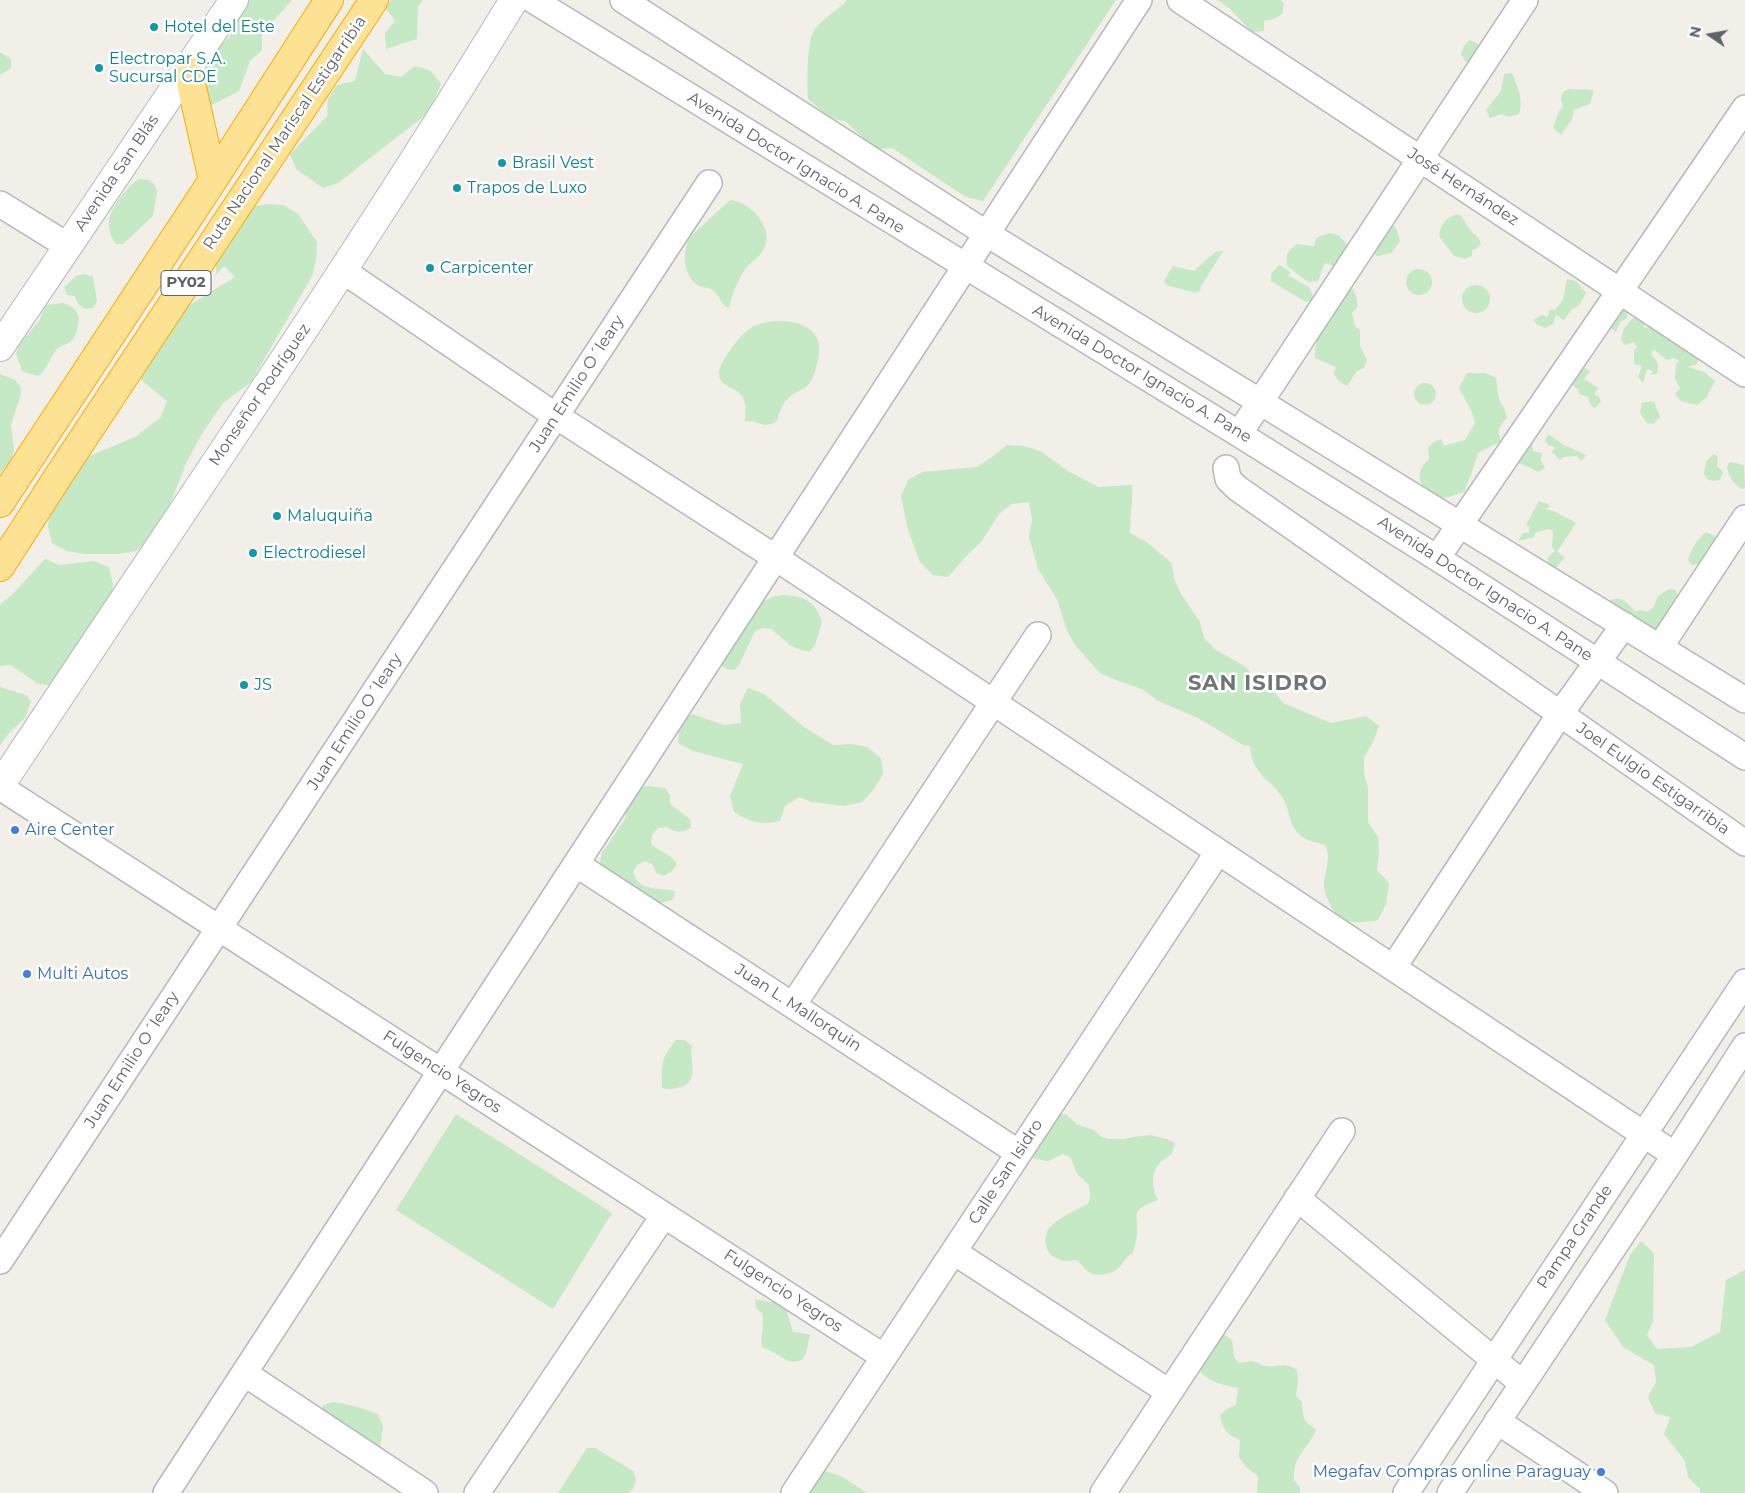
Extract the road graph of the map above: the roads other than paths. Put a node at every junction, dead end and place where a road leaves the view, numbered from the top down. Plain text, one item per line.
1 (234, 0) edge
2 (329, 0) edge
3 (374, 0) edge
4 (514, 0) edge
5 (533, 0) edge
6 (624, 0) edge
7 (1139, 0) edge
8 (1180, 0) edge
9 (1525, 0) edge
10 (188, 70) junction
11 (1745, 108) edge
12 (1420, 159) junction
13 (213, 180) junction
14 (709, 183) dead end
15 (0, 204) edge
16 (987, 234) junction
17 (68, 246) junction
18 (965, 267) junction
19 (342, 270) junction
20 (1619, 291) junction
21 (0, 347) edge
22 (1745, 374) edge
23 (1260, 401) junction
24 (556, 416) junction
25 (1239, 434) junction
26 (1226, 468) dead end
27 (0, 503) edge
28 (1745, 518) edge
29 (1459, 524) junction
30 (776, 558) junction
31 (1437, 558) junction
32 (0, 567) edge
33 (1624, 625) junction
34 (1038, 635) dead end
35 (1660, 647) junction
36 (1598, 662) junction
37 (1745, 700) edge
38 (993, 702) junction
39 (1560, 714) junction
40 (1745, 757) edge
41 (0, 787) edge
42 (1745, 843) edge
43 (1218, 852) junction
44 (576, 864) junction
45 (219, 928) junction
46 (1393, 968) junction
47 (1745, 982) edge
48 (793, 1005) junction
49 (1745, 1046) edge
50 (441, 1071) junction
51 (1737, 1074) edge
52 (1342, 1131) dead end
53 (1644, 1134) junction
54 (1019, 1153) junction
55 (1675, 1155) junction
56 (1297, 1198) junction
57 (664, 1215) junction
58 (954, 1252) junction
59 (0, 1261) edge
60 (884, 1357) junction
61 (1494, 1360) junction
62 (244, 1373) junction
63 (1522, 1384) junction
64 (1169, 1392) junction
65 (1497, 1421) junction
66 (166, 1493) edge
67 (425, 1493) edge
68 (477, 1493) edge
69 (794, 1493) edge
70 (1103, 1493) edge
71 (1406, 1493) edge
72 (1450, 1493) edge
73 (1605, 1493) edge

1 - 10 street, Avenida San Blás
2 - 13 highway, Ruta Nacional Mariscal Estigarribia / PY02
3 - 32 highway, Ruta Nacional Mariscal Estigarribia / PY02
4 - 19 street, Monseñor Rodríguez
5 - 18 street, Avenida Doctor Ignacio A. Pane
6 - 16 street
7 - 16 street
8 - 12 street, José Hernández
9 - 12 street
10 - 13 highway
10 - 17 street, Avenida San Blás
11 - 20 street
12 - 20 street, José Hernández
12 - 23 street
13 - 27 highway, Ruta Nacional Mariscal Estigarribia / PY02
14 - 24 street, Juan Emilio O´leary
15 - 17 street
16 - 18 street
16 - 23 street
17 - 21 street, Avenida San Blás
18 - 25 street, Avenida Doctor Ignacio A. Pane
18 - 30 street
19 - 24 street
19 - 41 street, Monseñor Rodríguez
20 - 22 street, José Hernández
20 - 29 street
23 - 25 street
23 - 29 street
24 - 30 street
24 - 45 street, Juan Emilio O´leary
25 - 31 street, Avenida Doctor Ignacio A. Pane
26 - 39 street, Joel Eulgio Estigarribia
28 - 35 street
29 - 31 street
29 - 33 street
30 - 38 street
30 - 44 street
31 - 36 street, Avenida Doctor Ignacio A. Pane
33 - 35 street
33 - 36 street
34 - 38 street
35 - 37 street
36 - 39 street
36 - 40 street, Avenida Doctor Ignacio A. Pane
38 - 43 street
38 - 48 street
39 - 42 street, Joel Eulgio Estigarribia
39 - 46 street
41 - 45 street, Fulgencio Yegros
43 - 46 street
43 - 54 street, Calle San Isidro
44 - 48 street, Juan L. Mallorquin
44 - 50 street
45 - 50 street, Fulgencio Yegros
45 - 59 street, Juan Emilio O´leary
46 - 53 street
47 - 53 street, Pampa Grande
48 - 54 street, Juan L. Mallorquin
49 - 51 street
50 - 57 street, Fulgencio Yegros
50 - 62 street
51 - 55 street
52 - 56 street
53 - 55 street
53 - 61 street, Pampa Grande
54 - 58 street, Calle San Isidro
55 - 63 street
56 - 61 street
56 - 64 street
57 - 60 street, Fulgencio Yegros
57 - 68 street
58 - 60 street, Calle San Isidro
58 - 64 street
60 - 69 street, Calle San Isidro
61 - 63 street
61 - 71 street, Pampa Grande
62 - 66 street
62 - 67 street
63 - 65 street
64 - 70 street
65 - 72 street
65 - 73 street

